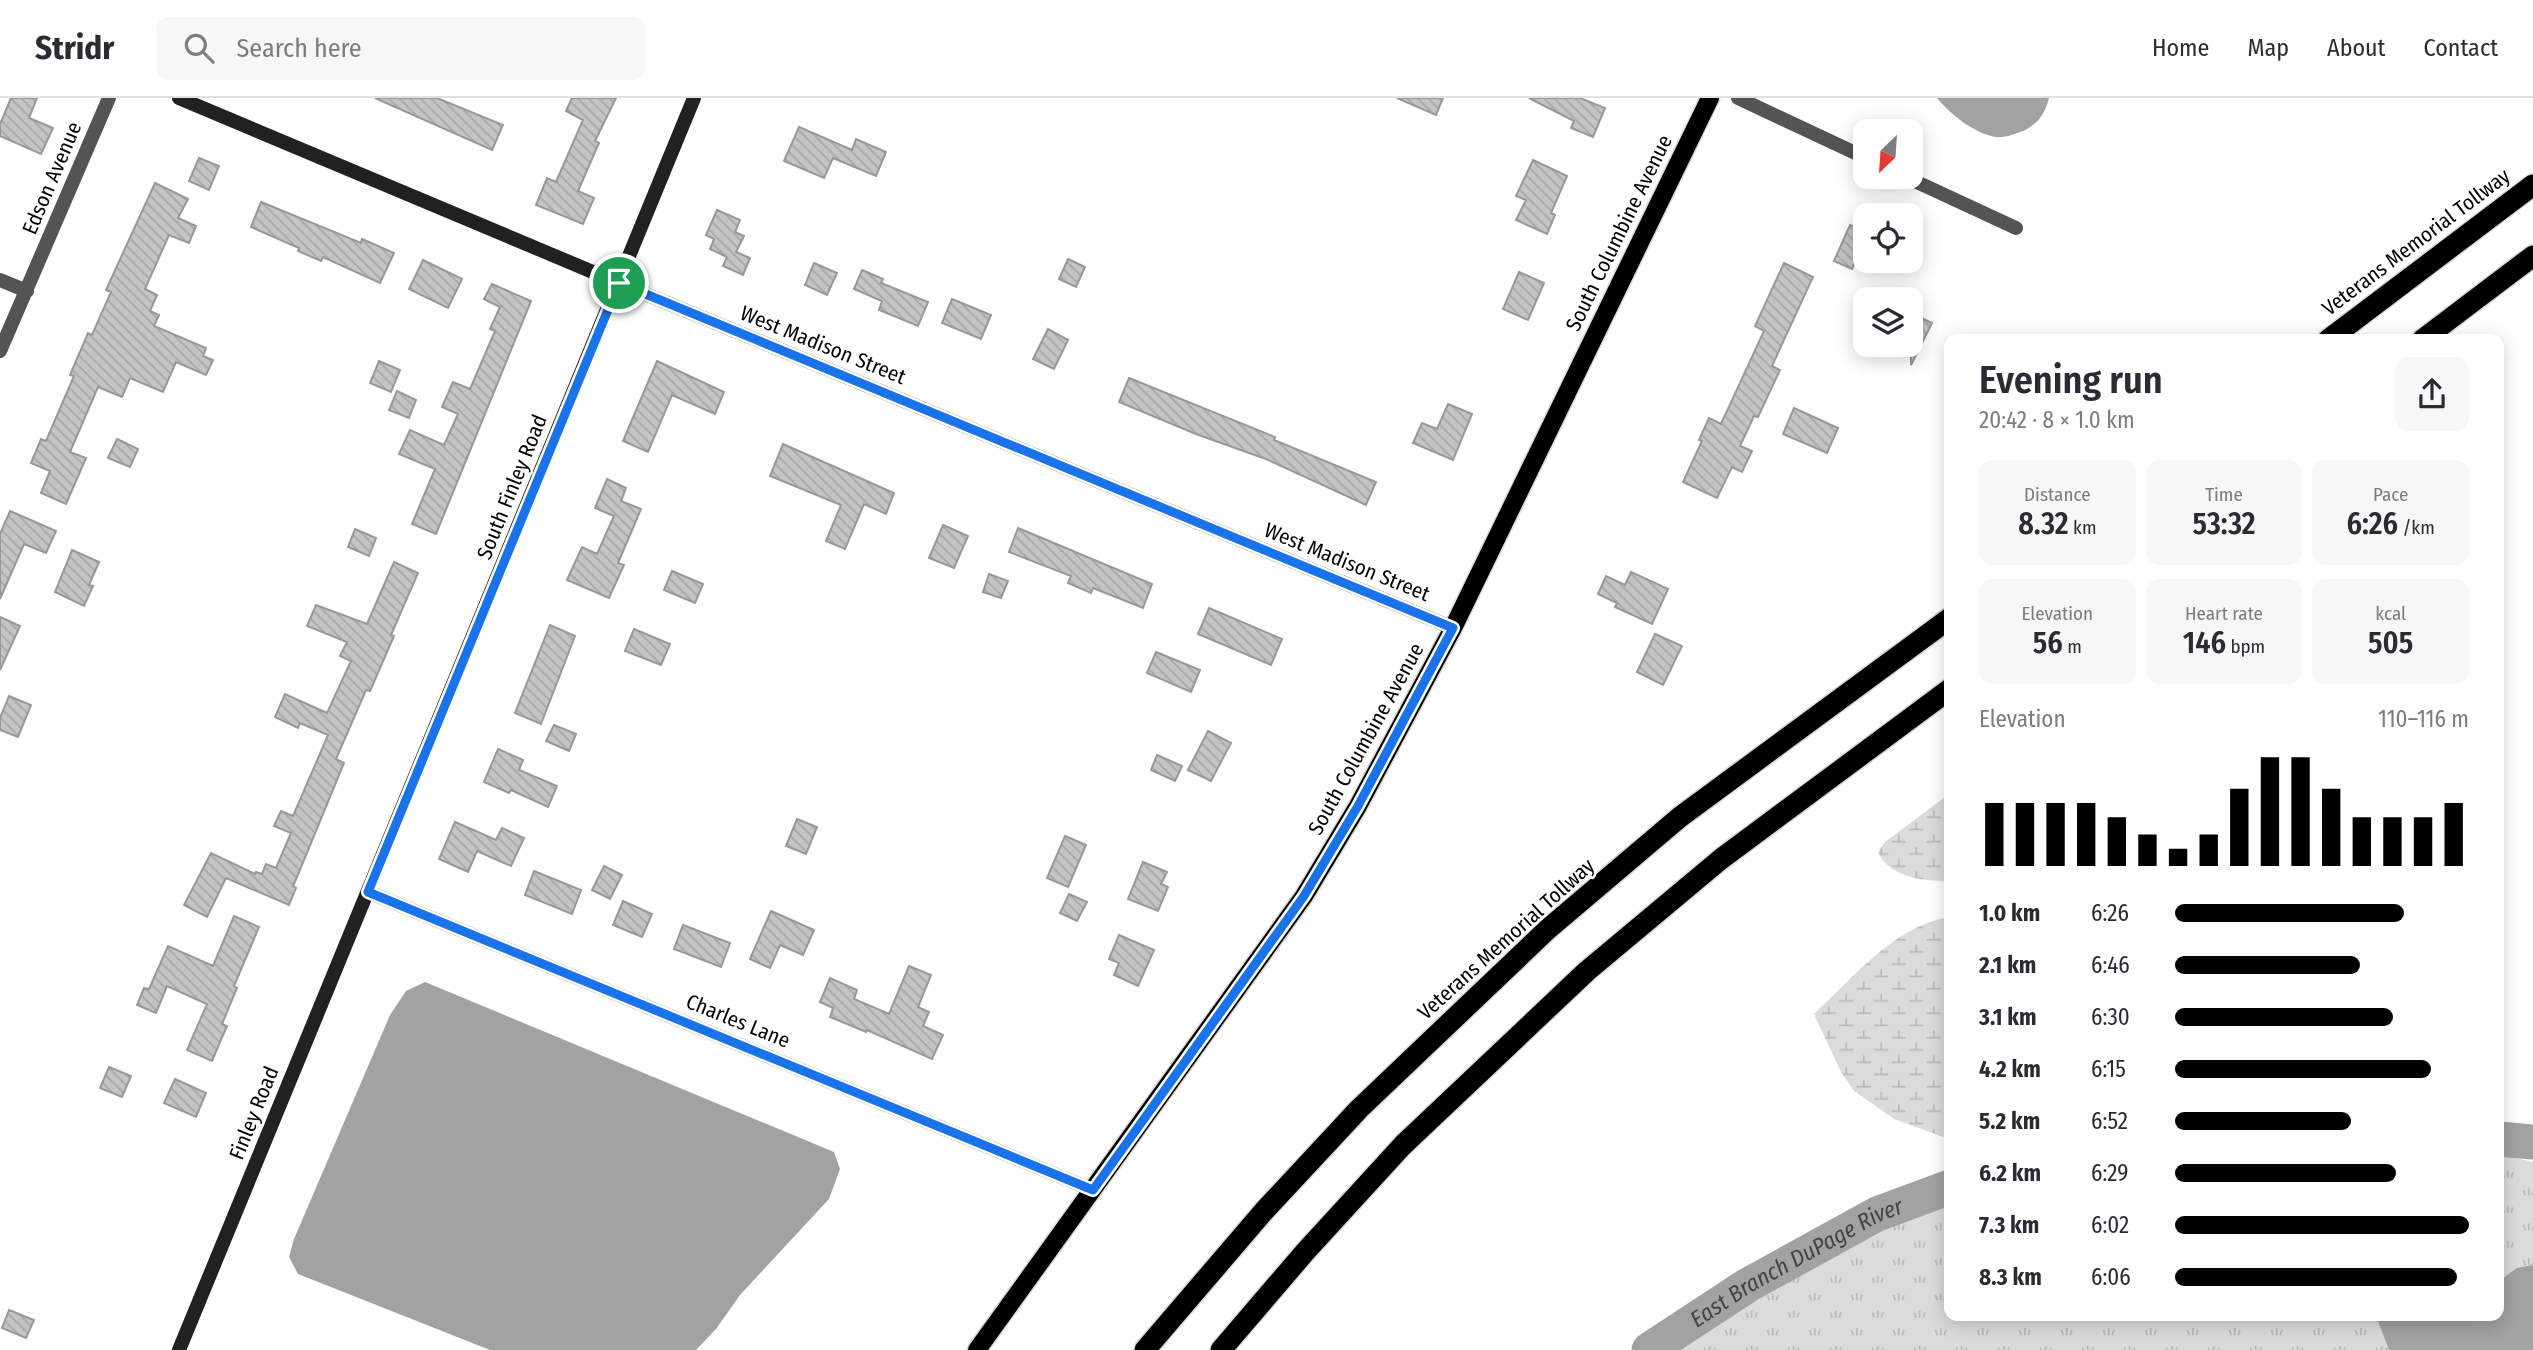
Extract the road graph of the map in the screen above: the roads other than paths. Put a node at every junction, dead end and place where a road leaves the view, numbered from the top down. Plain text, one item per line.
1 (109, 98) edge
2 (179, 98) edge
3 (694, 98) edge
4 (1710, 98) edge
5 (1738, 98) edge
6 (1853, 152) edge
7 (2533, 184) edge
8 (1923, 185) edge
9 (2016, 228) dead end
10 (2533, 256) edge
11 (0, 280) edge
12 (619, 283) junction
13 (27, 291) junction
14 (2336, 334) edge
15 (2430, 334) edge
16 (0, 351) edge
17 (1944, 622) edge
18 (1453, 628) junction
19 (1944, 693) edge
20 (368, 892) junction
21 (1093, 1190) junction
22 (179, 1350) edge
23 (976, 1350) edge
24 (1144, 1350) edge
25 (1221, 1350) edge

1 - 13 street, Edson Avenue
2 - 12 street, West Madison Street
3 - 12 street, South Finley Road
4 - 18 main road, South Columbine Avenue
5 - 6 street
7 - 14 highway, Veterans Memorial Tollway
8 - 9 street
10 - 15 highway
11 - 13 street
12 - 18 street, West Madison Street
12 - 20 street, South Finley Road
13 - 16 street, Edson Avenue
17 - 24 highway, Veterans Memorial Tollway
18 - 21 main road, South Columbine Avenue
19 - 25 highway
20 - 21 street, Charles Lane
20 - 22 street, Finley Road
21 - 23 main road, South Columbine Avenue

